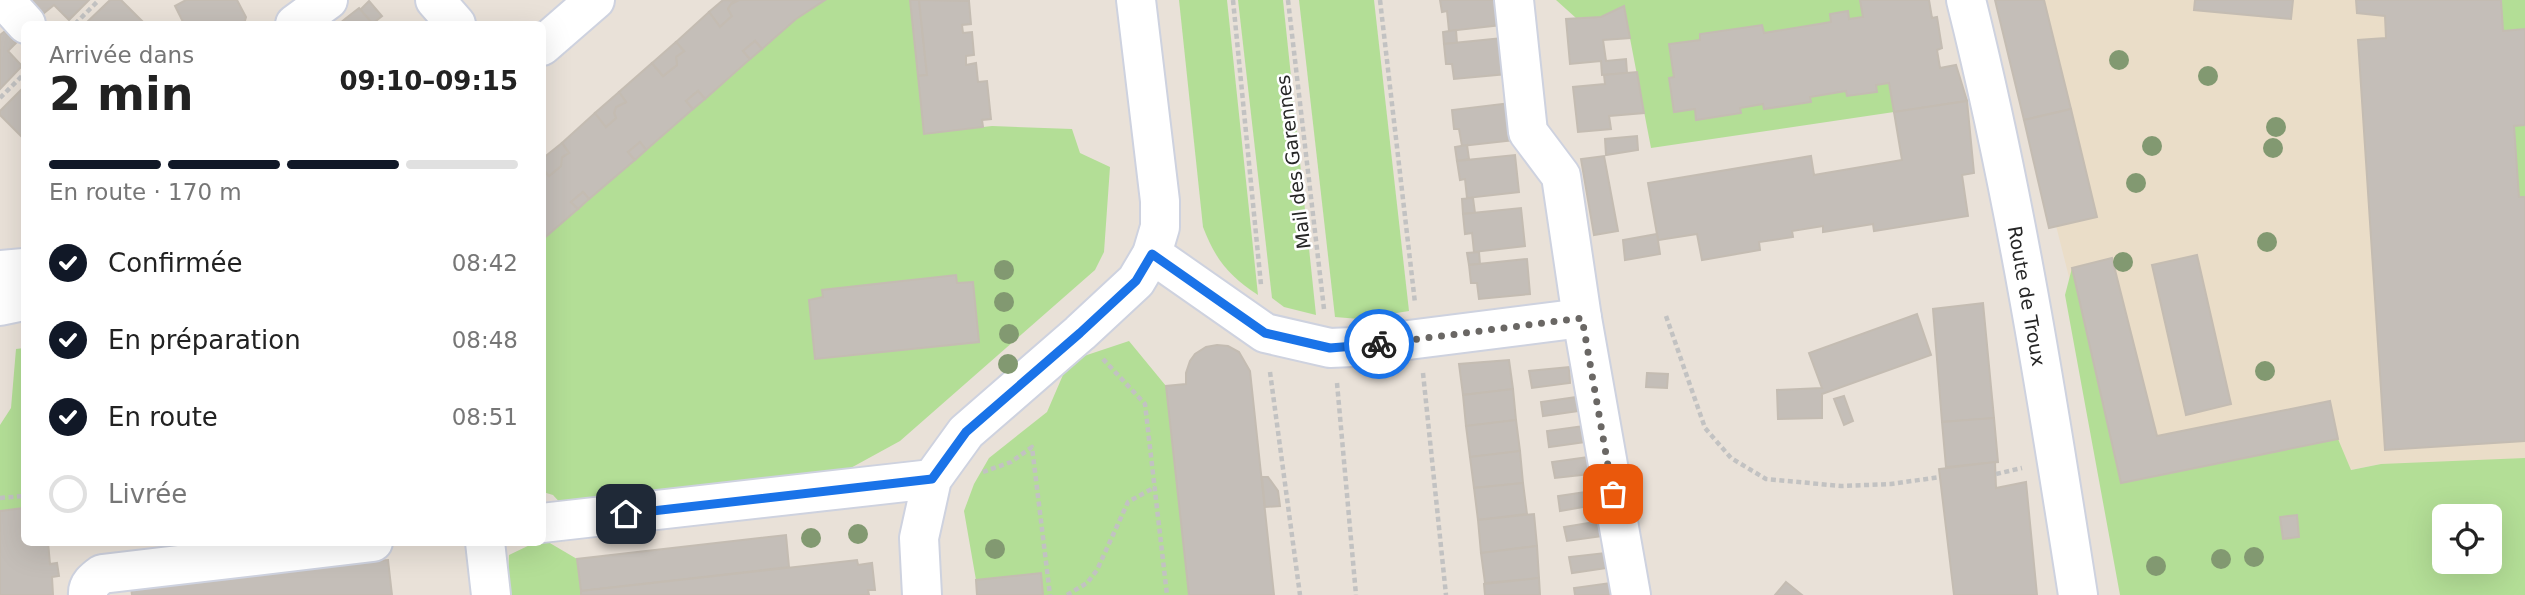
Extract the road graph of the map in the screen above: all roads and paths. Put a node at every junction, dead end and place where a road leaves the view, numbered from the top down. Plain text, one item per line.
1 (8, 0) edge
2 (99, 0) edge
3 (328, 0) edge
4 (435, 0) edge
5 (595, 0) edge
6 (1136, 0) edge
7 (1233, 0) edge
8 (1288, 0) edge
9 (1380, 0) edge
10 (1514, 0) edge
11 (1966, 0) edge
12 (23, 21) edge
13 (78, 21) edge
14 (299, 21) edge
15 (453, 21) edge
16 (546, 43) edge
17 (21, 77) edge
18 (0, 97) edge
19 (1152, 254) junction
20 (21, 268) edge
21 (0, 270) edge
22 (1261, 287) dead end
23 (21, 302) edge
24 (0, 306) edge
25 (1417, 314) dead end
26 (1666, 316) dead end
27 (1582, 318) junction
28 (1325, 320) dead end
29 (1096, 351) dead end
30 (1422, 365) dead end
31 (1270, 371) dead end
32 (1336, 377) dead end
33 (2033, 466) dead end
34 (977, 472) dead end
35 (1996, 474) dead end
36 (1940, 477) dead end
37 (932, 479) junction
38 (1155, 487) junction
39 (21, 496) edge
40 (0, 498) edge
41 (546, 523) edge
42 (339, 546) edge
43 (485, 546) edge
44 (88, 595) edge
45 (491, 595) edge
46 (922, 595) edge
47 (1050, 595) edge
48 (1067, 595) edge
49 (1167, 595) edge
50 (1300, 595) edge
51 (1356, 595) edge
52 (1446, 595) edge
53 (1631, 595) edge
54 (2078, 595) edge

1 - 12 street
2 - 13 path
3 - 14 street
4 - 15 street
5 - 16 street
6 - 19 street
7 - 22 path
8 - 28 path, Mail des Garennes
9 - 25 path
10 - 27 street
11 - 54 street, Route de Troux
17 - 18 path
19 - 27 street
19 - 37 street
20 - 21 street
23 - 24 street
26 - 36 path
27 - 53 street
29 - 38 path
30 - 52 path
31 - 50 path
32 - 51 path
33 - 35 path
34 - 47 path
37 - 41 street
37 - 46 street
38 - 48 path
38 - 49 path
39 - 40 path
42 - 44 street
43 - 45 street

